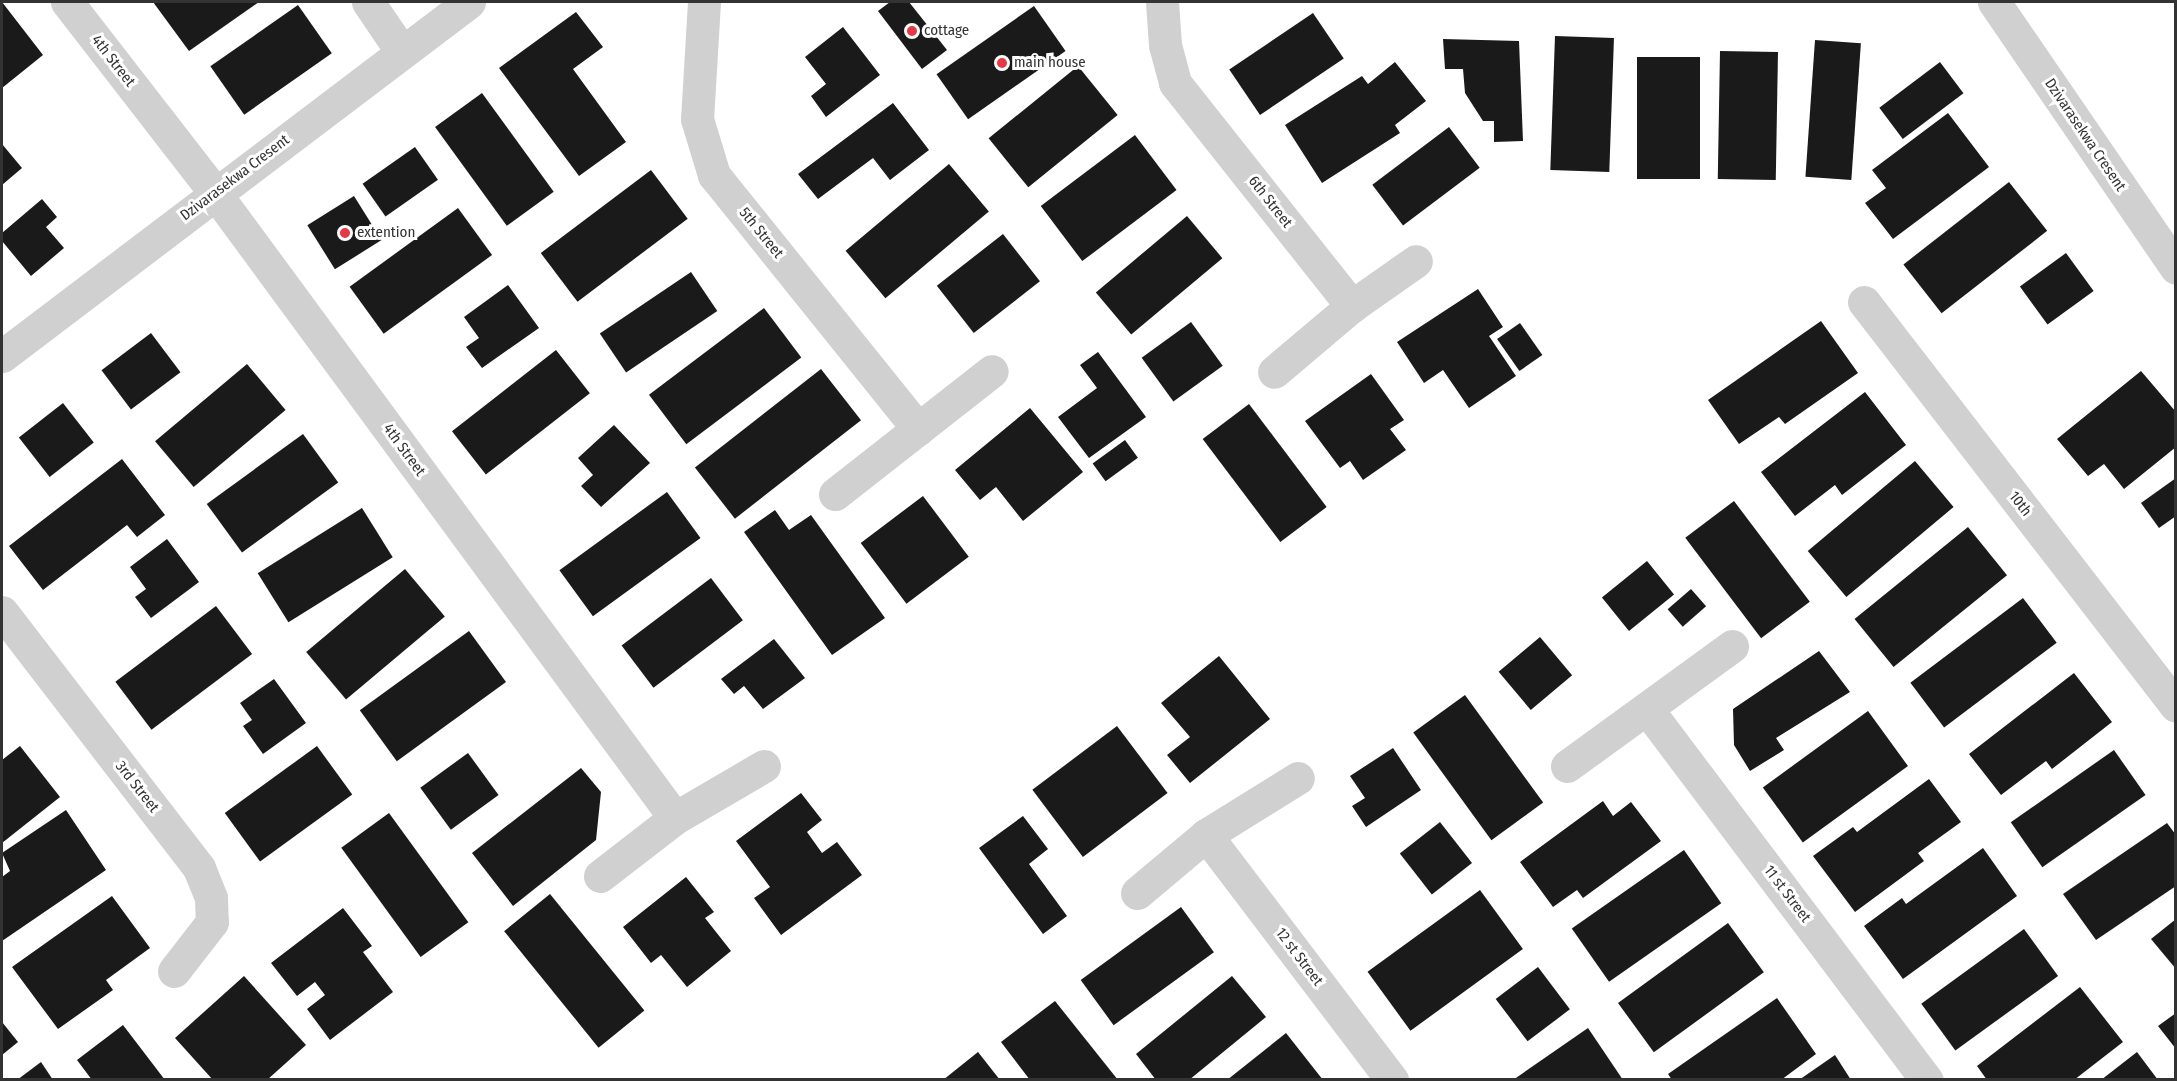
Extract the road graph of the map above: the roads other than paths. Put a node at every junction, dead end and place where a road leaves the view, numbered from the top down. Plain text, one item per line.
1 (67, 2) edge
2 (368, 2) edge
3 (469, 2) edge
4 (704, 2) edge
5 (1162, 2) edge
6 (1994, 2) edge
7 (402, 52) junction
8 (215, 193) junction
9 (1416, 261) dead end
10 (2175, 268) edge
11 (1864, 302) dead end
12 (1352, 306) junction
13 (2, 356) edge
14 (992, 371) dead end
15 (1274, 372) dead end
16 (918, 429) junction
17 (835, 494) dead end
18 (2, 612) edge
19 (1732, 646) dead end
20 (2175, 706) edge
21 (1647, 709) junction
22 (764, 766) dead end
23 (1567, 766) dead end
24 (1298, 778) dead end
25 (675, 818) junction
26 (1206, 835) junction
27 (600, 876) dead end
28 (1137, 893) dead end
29 (174, 971) dead end
30 (1392, 1080) edge
31 (1927, 1080) edge

1 - 8 street, 4th Street
2 - 7 street
3 - 7 street, Dzivarasekwa Cresent
4 - 16 street, 5th Street
5 - 12 street, 6th Street
6 - 10 street, Dzivarasekwa Cresent
7 - 8 street, Dzivarasekwa Cresent
8 - 13 street, Dzivarasekwa Cresent
8 - 25 street, 4th Street
9 - 12 street
11 - 20 street, 10th
12 - 15 street
14 - 16 street
16 - 17 street
18 - 29 street, 3rd Street
19 - 21 street
21 - 23 street
21 - 31 street, 11 st Street
22 - 25 street
24 - 26 street
25 - 27 street
26 - 28 street
26 - 30 street, 12 st Street

